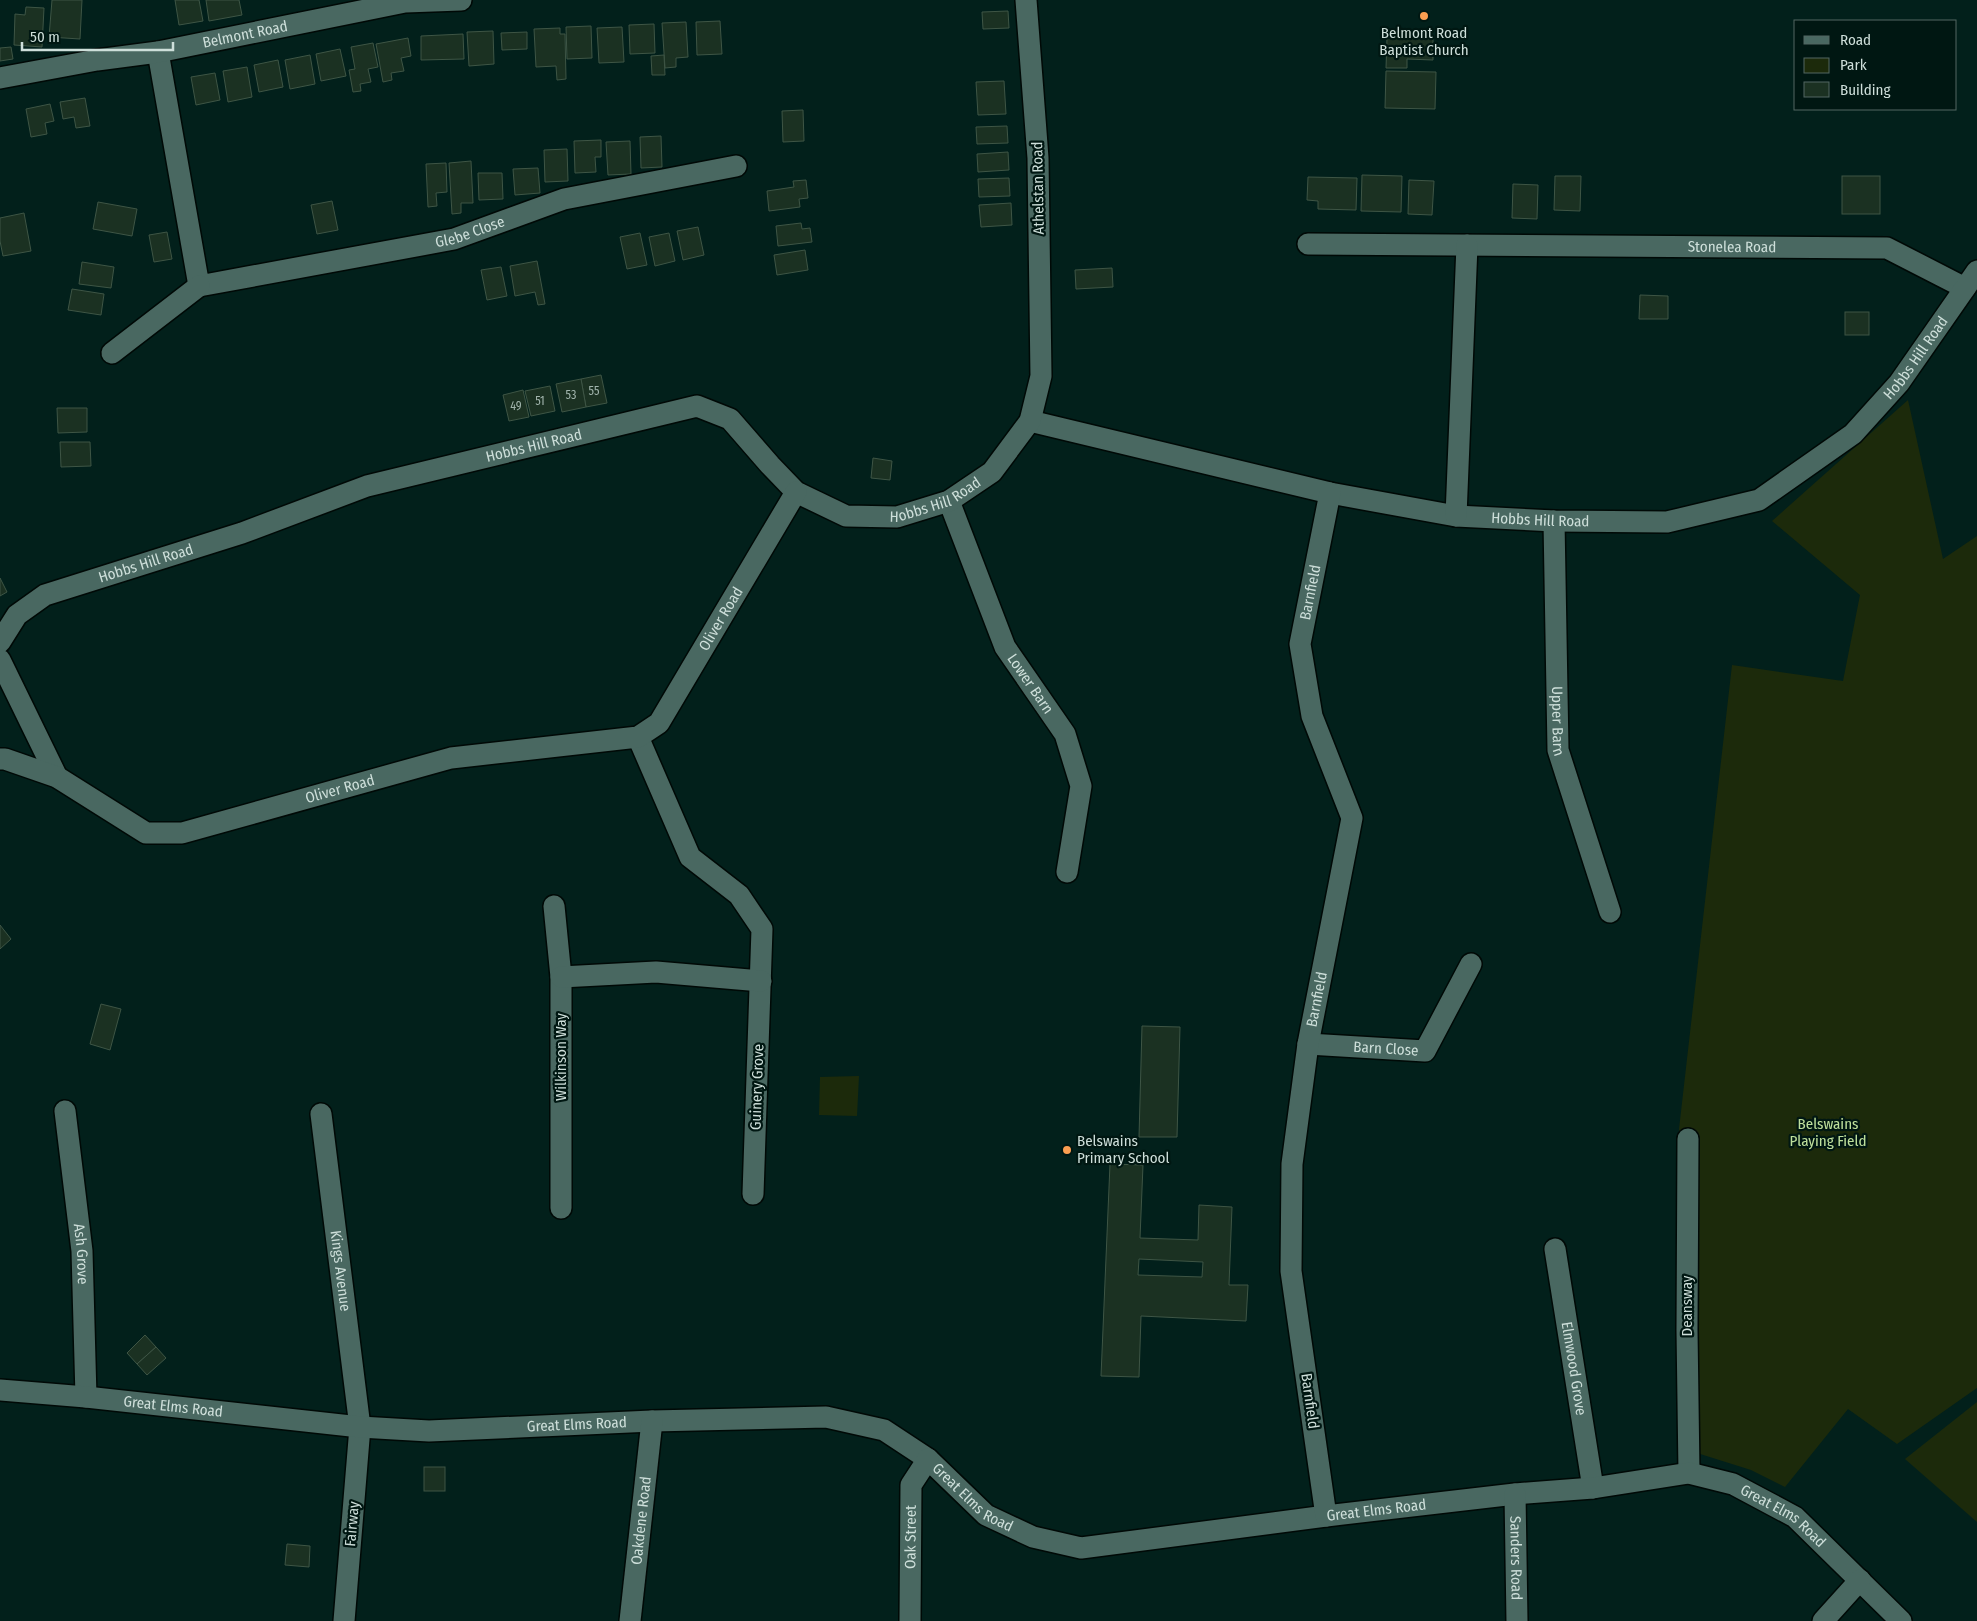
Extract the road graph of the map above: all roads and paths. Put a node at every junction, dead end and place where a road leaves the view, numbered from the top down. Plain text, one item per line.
1 (461, 0) edge
2 (1026, 0) edge
3 (158, 52) junction
4 (0, 78) edge
5 (736, 166) dead end
6 (1308, 244) dead end
7 (1467, 245) junction
8 (1971, 279) edge
9 (199, 286) junction
10 (112, 353) dead end
11 (1041, 376) joint
12 (1030, 421) junction
13 (796, 492) junction
14 (1330, 493) junction
15 (949, 501) junction
16 (1456, 516) junction
17 (1554, 521) junction
18 (0, 642) edge
19 (0, 660) edge
20 (638, 737) junction
21 (0, 759) edge
22 (57, 777) junction
23 (1067, 872) dead end
24 (554, 906) dead end
25 (1610, 912) dead end
26 (1472, 964) dead end
27 (561, 977) junction
28 (761, 981) junction
29 (1308, 1044) junction
30 (65, 1111) dead end
31 (321, 1114) dead end
32 (1688, 1139) dead end
33 (753, 1194) dead end
34 (562, 1208) dead end
35 (1555, 1249) dead end
36 (0, 1390) edge
37 (86, 1397) junction
38 (652, 1421) junction
39 (360, 1427) junction
40 (928, 1459) junction
41 (1689, 1474) junction
42 (1593, 1488) junction
43 (1515, 1494) junction
44 (1326, 1516) junction
45 (1860, 1580) junction
46 (344, 1621) edge
47 (630, 1621) edge
48 (910, 1621) edge
49 (1517, 1621) edge
50 (1823, 1621) edge
51 (1901, 1621) edge

1 - 3 street, Belmont Road
2 - 11 street, Athelstan Road
3 - 4 street, Belmont Road
3 - 9 street
5 - 9 street, Glebe Close
6 - 7 street, Stonelea Road
7 - 8 street, Stonelea Road
7 - 16 street
8 - 17 street, Hobbs Hill Road
9 - 10 street, Glebe Close
11 - 12 street, Hobbs Hill Road
12 - 14 street, Hobbs Hill Road
12 - 15 street, Hobbs Hill Road
13 - 15 street, Hobbs Hill Road
13 - 18 street, Hobbs Hill Road
13 - 20 street, Oliver Road
14 - 16 street, Hobbs Hill Road
14 - 29 street, Barnfield
15 - 23 street, Lower Barn
16 - 17 street, Hobbs Hill Road
17 - 25 street, Upper Barn
19 - 22 street
20 - 22 street, Oliver Road
20 - 28 street, Guinery Grove
21 - 22 street, Oliver Road
24 - 27 street, Wilkinson Way
26 - 29 street, Barn Close
27 - 28 street
27 - 34 street, Wilkinson Way
28 - 33 street, Guinery Grove
29 - 44 street, Barnfield
30 - 37 street, Ash Grove
31 - 39 street, Kings Avenue
32 - 41 street, Deansway
35 - 42 street, Elmwood Grove
36 - 37 street, Great Elms Road
37 - 39 street, Great Elms Road
38 - 39 street, Great Elms Road
38 - 40 street, Great Elms Road
38 - 47 street, Oakdene Road
39 - 46 street, Fairway
40 - 44 street, Great Elms Road
40 - 48 street, Oak Street
41 - 42 street, Great Elms Road
41 - 45 street, Great Elms Road
42 - 43 street, Great Elms Road
43 - 44 street, Great Elms Road
43 - 49 street, Sanders Road
45 - 50 street
45 - 51 street, Great Elms Road

